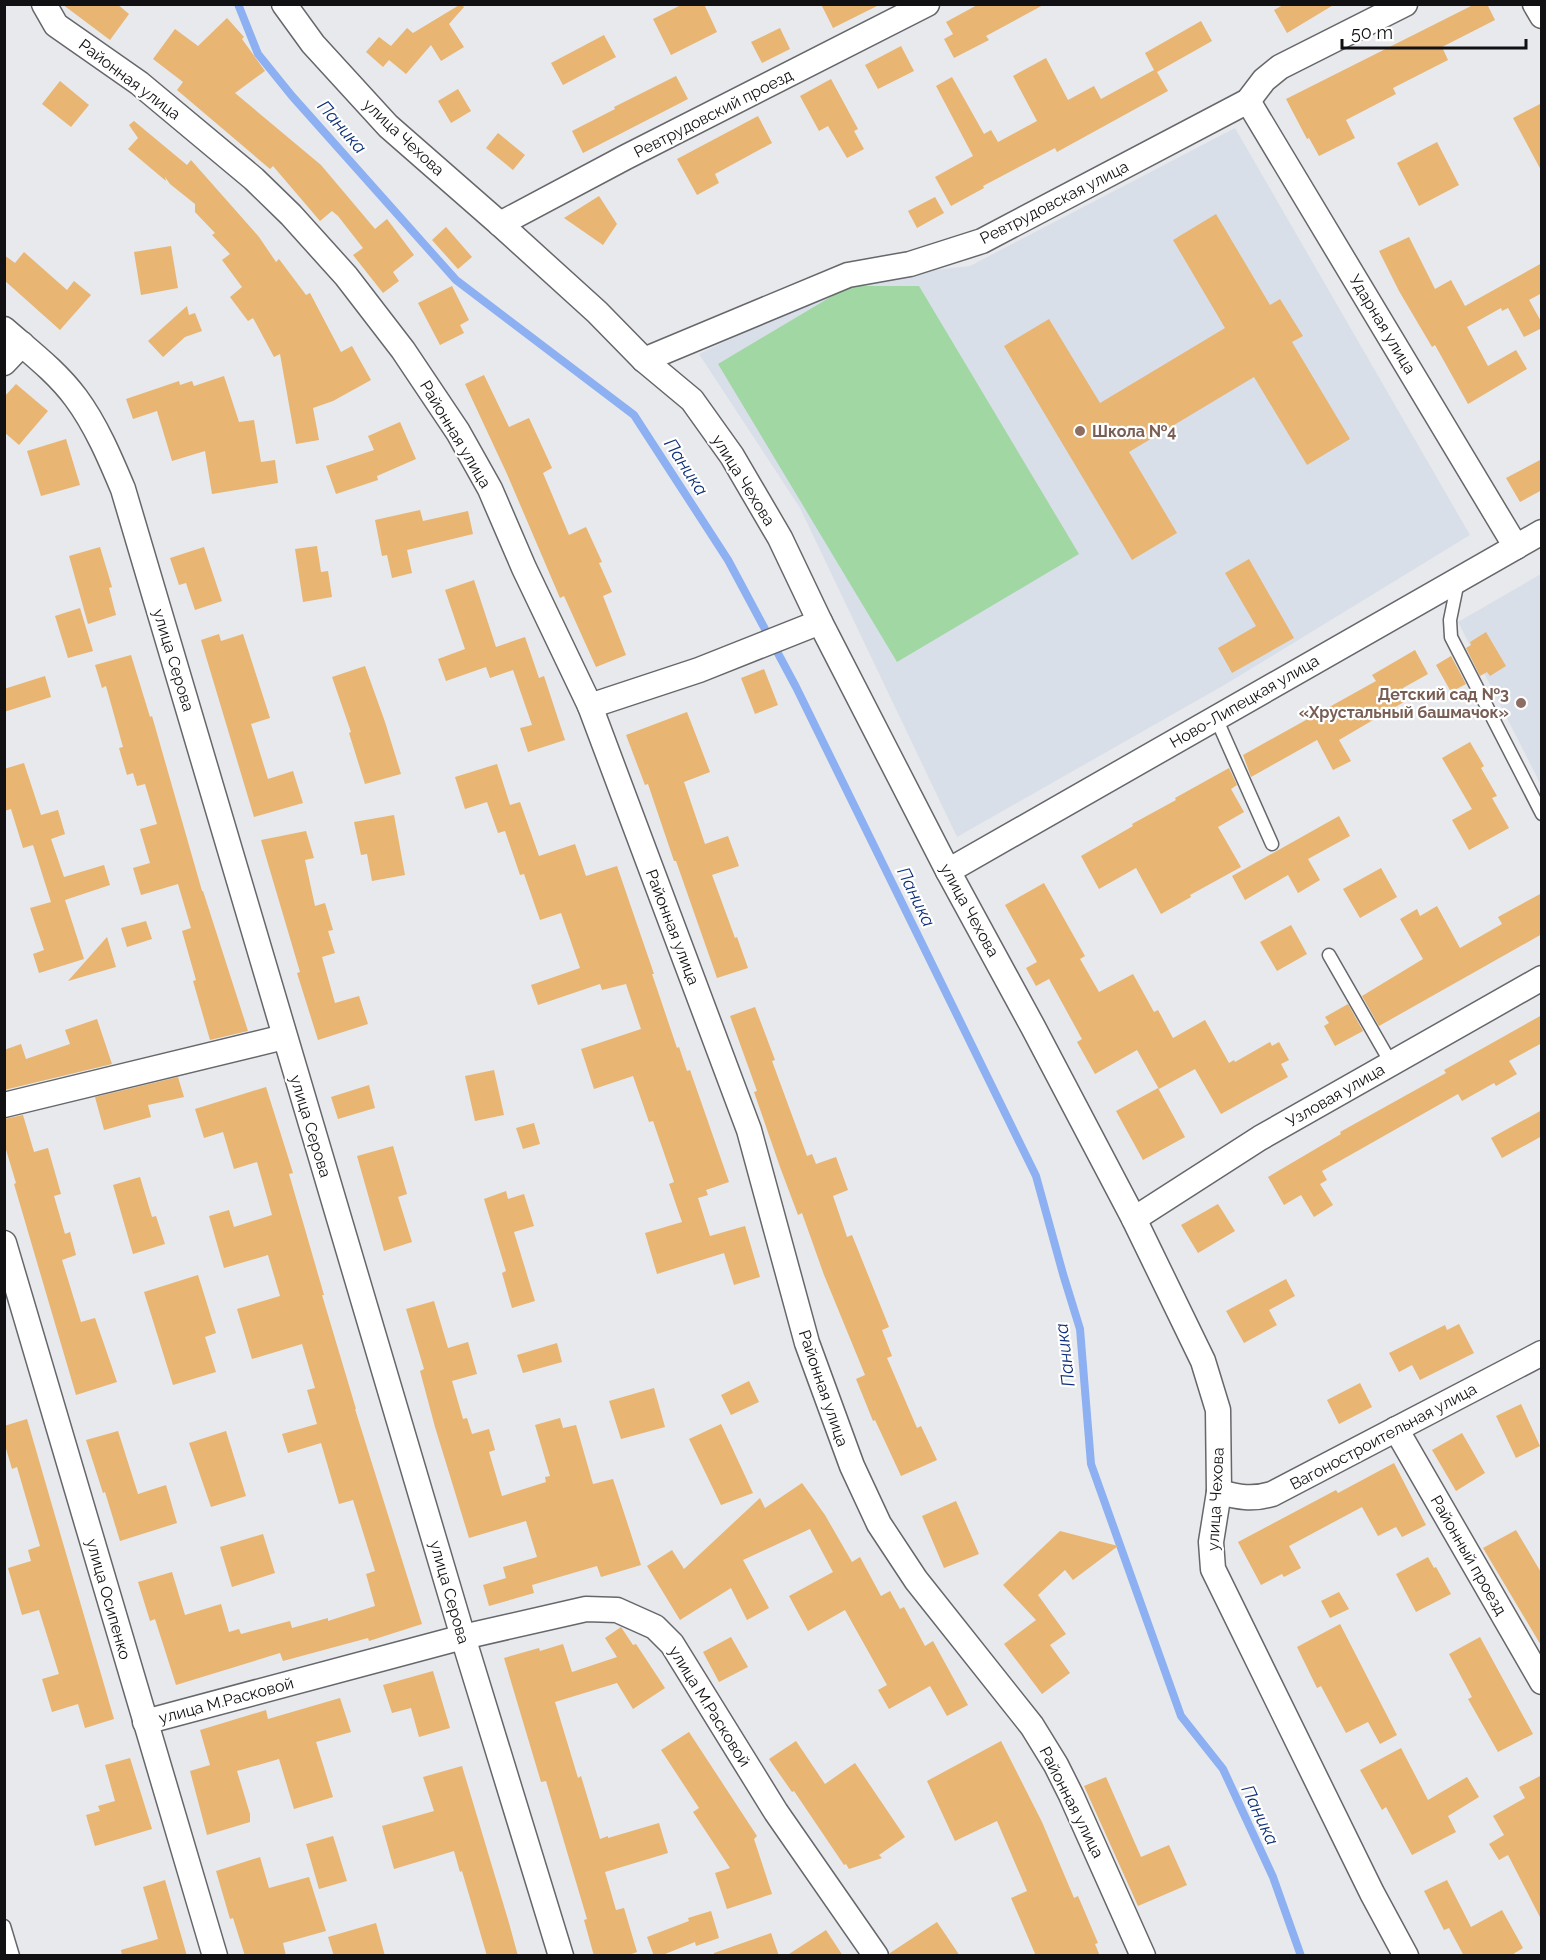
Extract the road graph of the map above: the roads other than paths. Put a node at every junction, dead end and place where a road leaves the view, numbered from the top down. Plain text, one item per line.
1 (44, 4) edge
2 (285, 4) edge
3 (927, 4) edge
4 (1405, 4) edge
5 (1535, 4) edge
6 (1542, 16) edge
7 (1248, 101) junction
8 (500, 224) junction
9 (13, 337) edge
10 (644, 360) junction
11 (4, 363) edge
12 (1542, 532) edge
13 (1516, 547) junction
14 (1458, 579) junction
15 (820, 622) junction
16 (590, 706) junction
17 (1216, 717) junction
18 (1542, 814) edge
19 (1272, 844) dead end
20 (948, 871) junction
21 (1329, 955) dead end
22 (1542, 978) edge
23 (284, 1037) junction
24 (1391, 1063) junction
25 (4, 1105) edge
26 (1134, 1219) junction
27 (4, 1243) edge
28 (1542, 1353) edge
29 (1396, 1429) junction
30 (1219, 1492) junction
31 (463, 1637) junction
32 (1542, 1682) edge
33 (145, 1722) junction
34 (4, 1926) edge
35 (13, 1956) edge
36 (215, 1956) edge
37 (561, 1956) edge
38 (876, 1956) edge
39 (1143, 1956) edge
40 (1407, 1956) edge

1 - 16 street, Районная улица
2 - 8 street, улица Чехова
3 - 8 street, Ревтрудовский проезд
4 - 7 street, Ревтрудовская улица
5 - 6 street
7 - 10 street, Ревтрудовская улица
7 - 13 street, Ударная улица
8 - 10 street, улица Чехова
9 - 11 street
9 - 23 street, улица Серова
10 - 15 street, улица Чехова
12 - 13 street, Ново-Липецкая улица
13 - 14 street, Ново-Липецкая улица
14 - 17 street, Ново-Липецкая улица
14 - 18 lane
15 - 16 street
15 - 20 street, улица Чехова
16 - 39 street, Районная улица
17 - 19 lane
17 - 20 street, Ново-Липецкая улица
20 - 26 street, улица Чехова
21 - 24 lane
22 - 24 street, Узловая улица
23 - 25 street
23 - 31 street, улица Серова
24 - 26 street, Узловая улица
26 - 30 street, улица Чехова
27 - 33 street, улица Осипенко
28 - 29 street, Вагоностроительная улица
29 - 30 street, Вагоностроительная улица
29 - 32 street, Районный проезд
30 - 40 street, улица Чехова
31 - 33 street, улица М.Расковой
31 - 37 street, улица Серова
31 - 38 street, улица М.Расковой
33 - 36 street, улица Осипенко
34 - 35 lane

